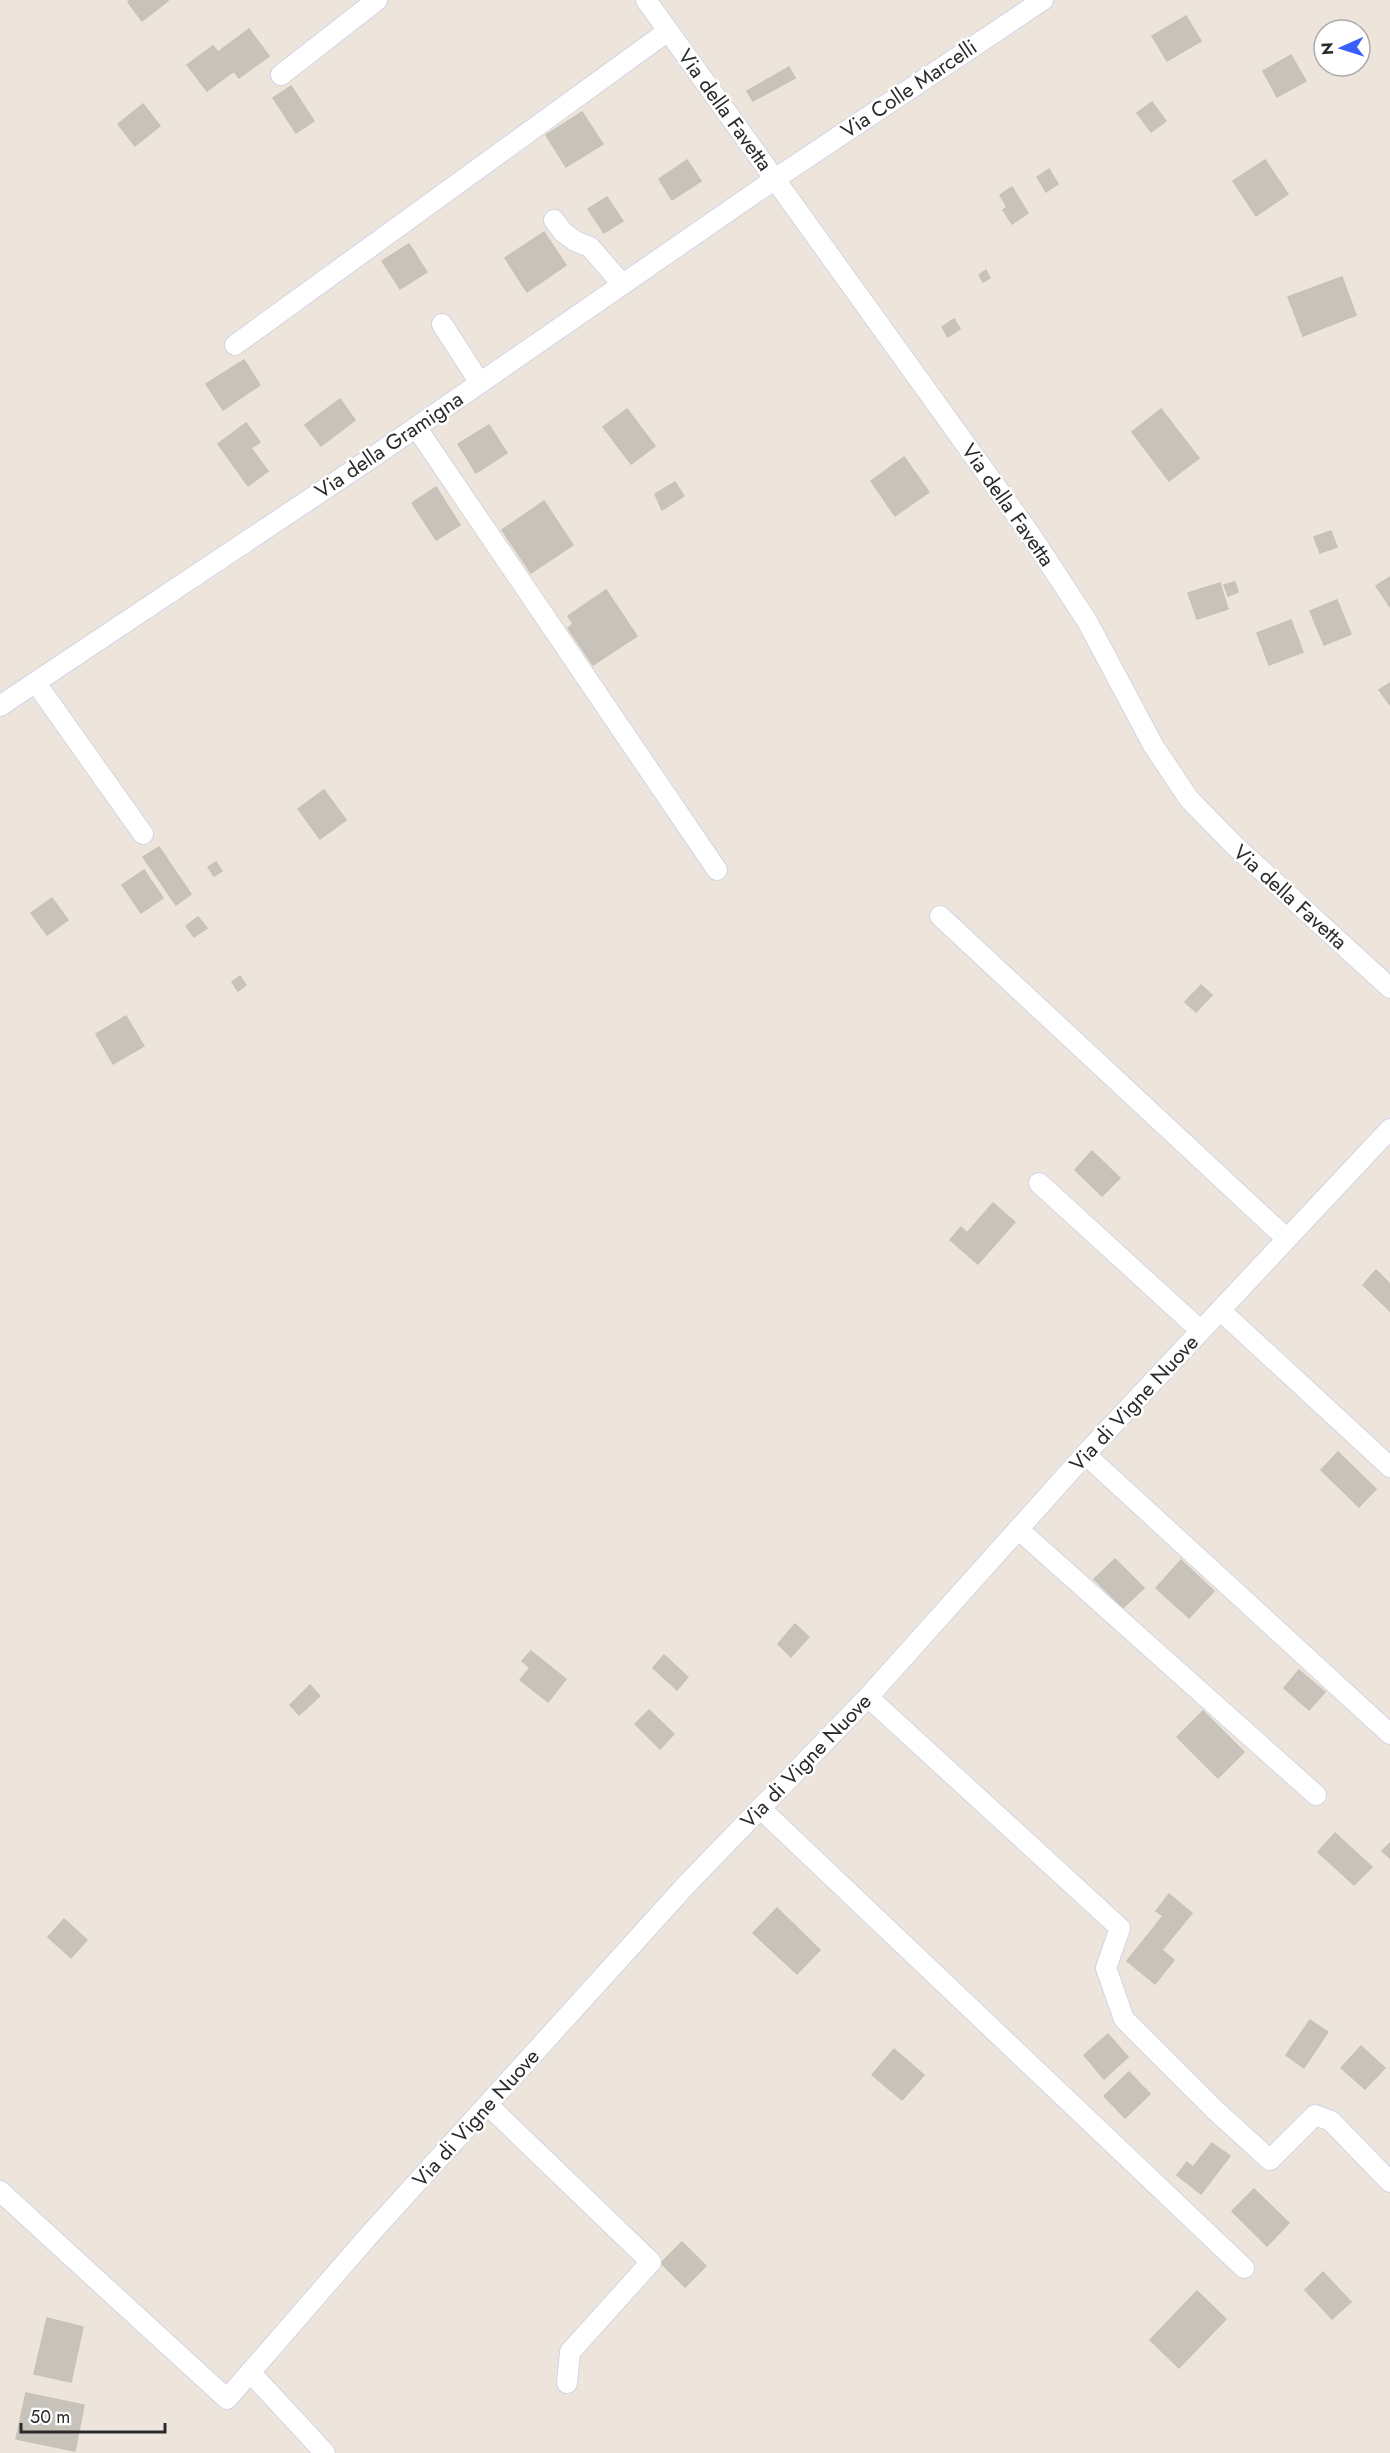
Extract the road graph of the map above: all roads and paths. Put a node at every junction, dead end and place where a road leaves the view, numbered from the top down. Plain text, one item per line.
1 (376, 0) edge
2 (646, 0) edge
3 (1043, 0) edge
4 (668, 31) junction
5 (281, 75) dead end
6 (775, 179) junction
7 (554, 220) dead end
8 (621, 284) junction
9 (442, 324) dead end
10 (235, 345) dead end
11 (480, 383) junction
12 (416, 427) junction
13 (36, 682) junction
14 (0, 706) edge
15 (143, 834) dead end
16 (717, 870) dead end
17 (940, 916) dead end
18 (1390, 988) edge
19 (1390, 1129) edge
20 (1040, 1183) dead end
21 (1287, 1239) junction
22 (1221, 1311) junction
23 (1201, 1331) junction
24 (1085, 1454) junction
25 (1390, 1467) edge
26 (1018, 1529) junction
27 (868, 1697) junction
28 (1390, 1734) edge
29 (1316, 1795) dead end
30 (760, 1808) junction
31 (488, 2105) junction
32 (1390, 2182) edge
33 (0, 2191) edge
34 (1244, 2268) dead end
35 (250, 2372) junction
36 (567, 2383) dead end
37 (325, 2453) edge

1 - 5 street
2 - 4 street, Via della Favetta
3 - 6 street, Via Colle Marcelli
4 - 6 street, Via della Favetta
4 - 10 street
6 - 8 street, Via della Gramigna
6 - 18 street, Via della Favetta
7 - 8 street
8 - 11 street, Via della Gramigna
9 - 11 street
11 - 12 street, Via della Gramigna
12 - 13 street, Via della Gramigna
12 - 16 street
13 - 14 street, Via della Gramigna
13 - 15 street
17 - 21 street
19 - 21 street, Via di Vigne Nuove
20 - 23 street
21 - 22 street, Via di Vigne Nuove
22 - 23 street, Via di Vigne Nuove
22 - 25 street
23 - 24 street, Via di Vigne Nuove
24 - 26 street, Via di Vigne Nuove
24 - 28 street
26 - 27 street, Via di Vigne Nuove
26 - 29 street
27 - 30 street, Via di Vigne Nuove
27 - 32 street
30 - 31 street, Via di Vigne Nuove
30 - 34 street
31 - 35 street, Via di Vigne Nuove
31 - 36 street
33 - 35 street, Via di Vigne Nuove
35 - 37 street

